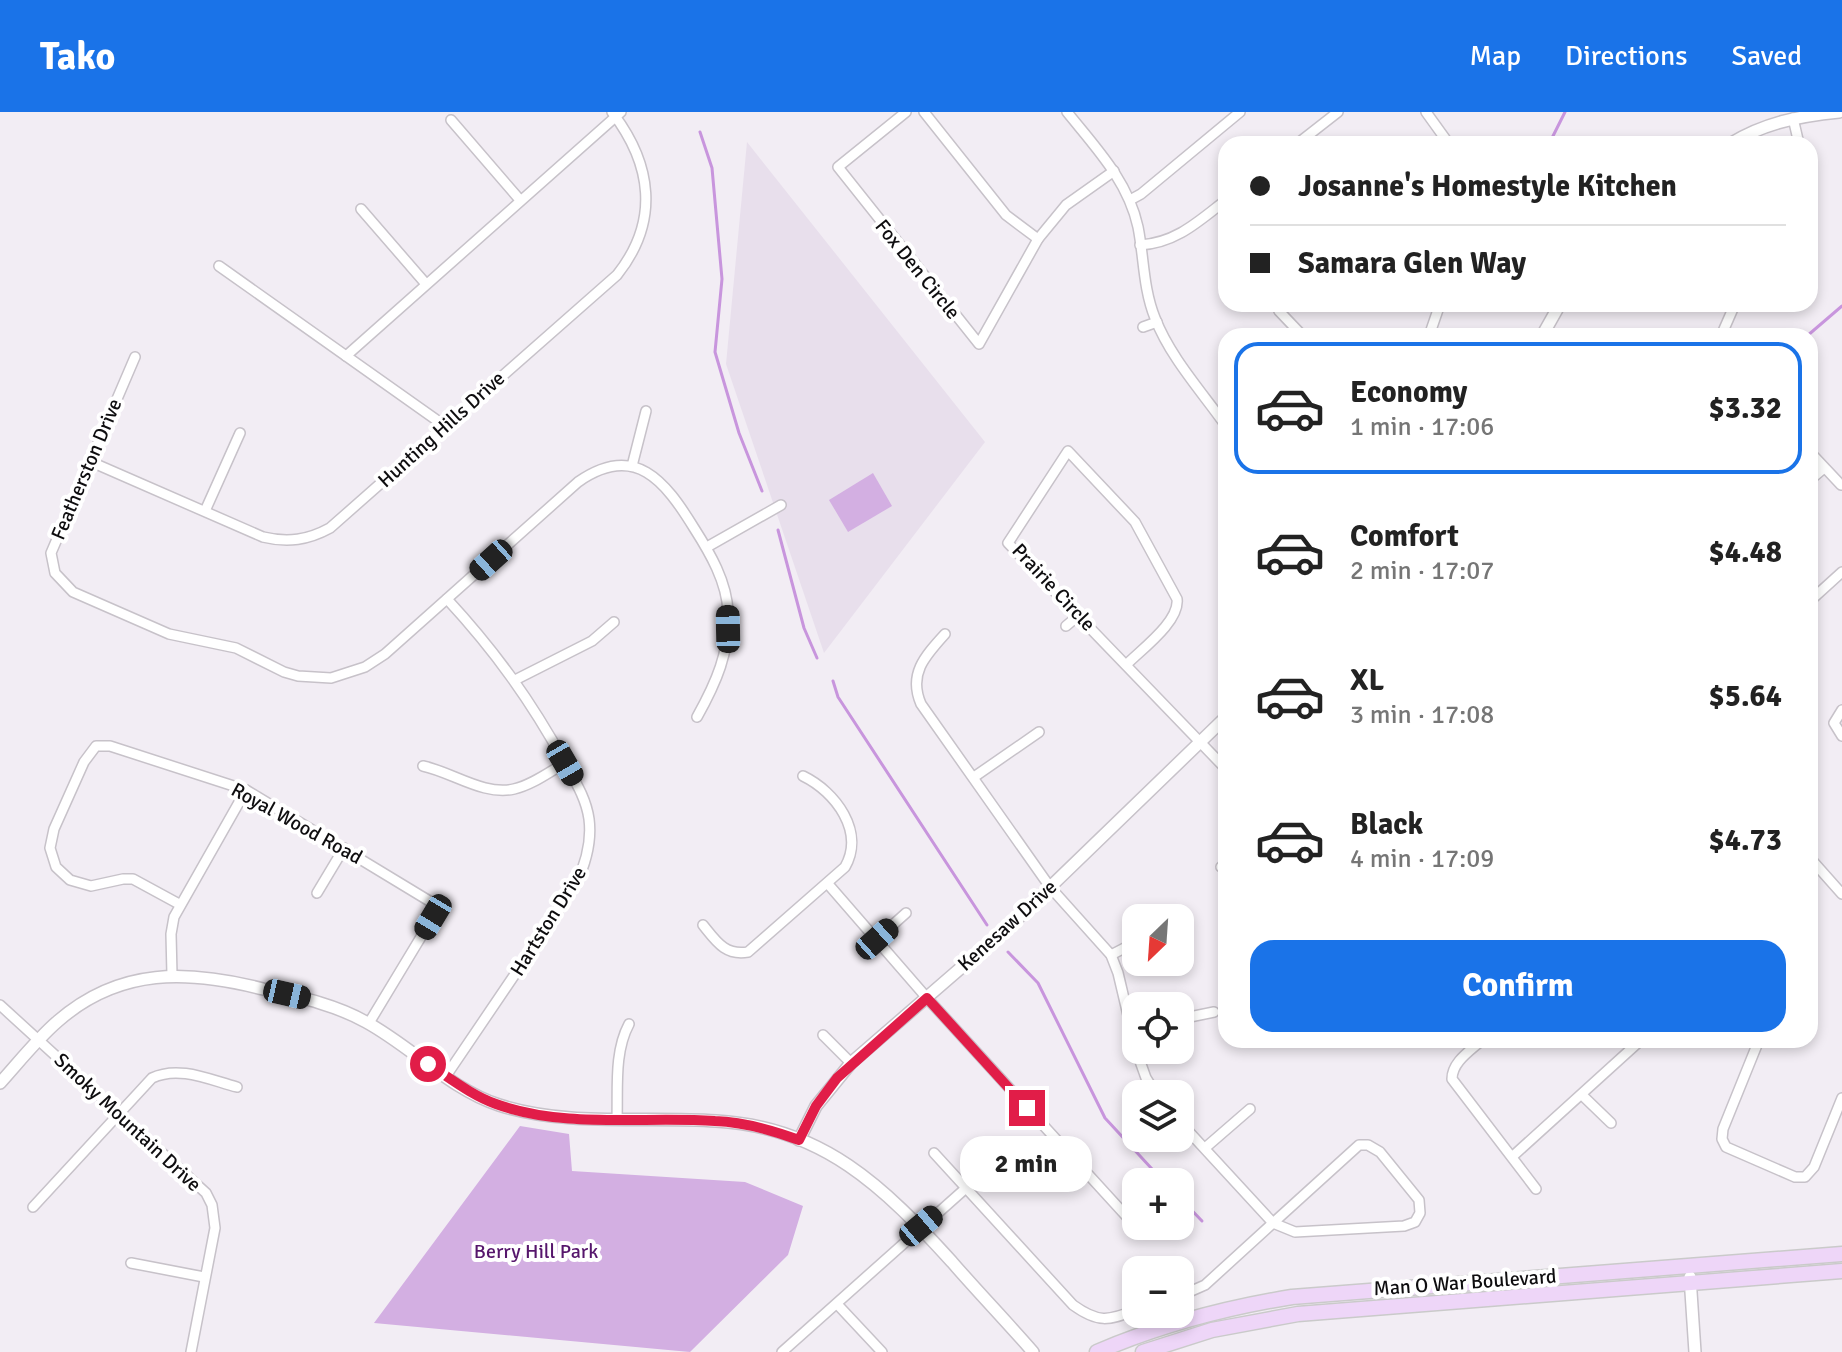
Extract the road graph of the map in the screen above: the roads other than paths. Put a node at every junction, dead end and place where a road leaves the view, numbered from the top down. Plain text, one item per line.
1 (906, 112) edge
2 (924, 112) edge
3 (1067, 112) edge
4 (1240, 112) edge
5 (1338, 112) edge
6 (1426, 112) edge
7 (1839, 112) edge
8 (616, 113) edge
9 (1793, 118) junction
10 (451, 120) dead end
11 (1307, 136) edge
12 (1443, 136) edge
13 (1744, 136) edge
14 (1797, 136) edge
15 (1114, 171) junction
16 (520, 200) junction
17 (1130, 200) junction
18 (1218, 206) edge
19 (361, 209) dead end
20 (1038, 239) junction
21 (1140, 245) junction
22 (219, 266) dead end
23 (426, 284) junction
24 (1280, 312) edge
25 (1157, 322) junction
26 (1143, 327) dead end
27 (1295, 328) edge
28 (346, 356) junction
29 (135, 357) dead end
30 (646, 411) dead end
31 (1218, 415) edge
32 (445, 426) junction
33 (240, 433) dead end
34 (89, 461) junction
35 (1818, 461) edge
36 (632, 466) junction
37 (1824, 468) junction
38 (1818, 473) edge
39 (1841, 485) edge
40 (781, 505) dead end
41 (205, 511) junction
42 (707, 547) junction
43 (1842, 572) edge
44 (1818, 594) edge
45 (447, 599) junction
46 (1079, 615) junction
47 (614, 622) dead end
48 (1066, 626) dead end
49 (945, 634) dead end
50 (1127, 664) junction
51 (515, 680) junction
52 (1842, 710) edge
53 (697, 717) dead end
54 (1218, 725) edge
55 (1039, 732) dead end
56 (1842, 736) edge
57 (1201, 742) junction
58 (1218, 760) edge
59 (565, 763) junction
60 (423, 766) dead end
61 (803, 776) dead end
62 (974, 777) junction
63 (246, 790) junction
64 (344, 848) junction
65 (1818, 867) edge
66 (828, 884) junction
67 (1050, 887) junction
68 (317, 893) dead end
69 (1842, 894) edge
70 (179, 904) junction
71 (906, 913) dead end
72 (703, 925) dead end
73 (877, 939) junction
74 (1122, 949) edge
75 (1111, 955) junction
76 (172, 975) junction
77 (1123, 992) edge
78 (927, 998) junction
79 (0, 1005) edge
80 (1214, 1012) dead end
81 (1194, 1016) edge
82 (369, 1023) junction
83 (629, 1024) dead end
84 (823, 1035) dead end
85 (39, 1041) junction
86 (1473, 1048) edge
87 (1632, 1048) edge
88 (1756, 1048) edge
89 (851, 1063) junction
90 (446, 1076) junction
91 (0, 1083) edge
92 (237, 1087) dead end
93 (1582, 1095) junction
94 (1842, 1098) edge
95 (1250, 1109) dead end
96 (118, 1112) junction
97 (617, 1119) junction
98 (1611, 1123) dead end
99 (1194, 1137) edge
100 (799, 1140) junction
101 (1205, 1148) junction
102 (934, 1153) dead end
103 (1513, 1156) junction
104 (966, 1188) junction
105 (1536, 1189) dead end
106 (33, 1207) dead end
107 (1122, 1211) edge
108 (1273, 1223) junction
109 (921, 1226) junction
110 (1842, 1254) edge
111 (131, 1263) dead end
112 (1690, 1266) junction
113 (1842, 1271) edge
114 (204, 1277) junction
115 (1691, 1283) junction
116 (1194, 1290) edge
117 (837, 1304) junction
118 (1122, 1315) edge
119 (191, 1352) edge
120 (782, 1352) edge
121 (882, 1352) edge
122 (1033, 1352) edge
123 (1097, 1352) edge
124 (1143, 1352) edge
125 (1695, 1352) edge

1 - 20 street, Fox Den Circle
2 - 20 street
3 - 15 street
4 - 17 street
5 - 11 street
6 - 12 street
7 - 9 street
8 - 16 street
8 - 32 street, Hunting Hills Drive
9 - 13 street
9 - 14 street
10 - 16 street
15 - 17 street
15 - 20 street, Fox Den Circle
16 - 23 street
17 - 21 street
18 - 21 street
19 - 23 street
21 - 25 street
22 - 28 street
23 - 28 street
24 - 27 street
25 - 26 street
25 - 31 street
28 - 32 street
29 - 34 street, Featherston Drive
30 - 36 street
32 - 41 street, Hunting Hills Drive
33 - 41 street
34 - 41 street, Hunting Hills Drive
34 - 45 street, Featherston Drive
35 - 37 street
36 - 42 street
36 - 45 street, Featherston Drive
37 - 38 street
37 - 39 street
40 - 42 street
42 - 53 street
43 - 44 street
45 - 51 street, Hartston Drive
46 - 48 street
46 - 50 street, Prairie Circle
46 - 50 street, Prairie Circle
47 - 51 street
49 - 62 street
50 - 57 street, Prairie Circle
51 - 59 street, Hartston Drive
52 - 56 street
54 - 57 street, Kenesaw Drive
55 - 62 street
57 - 58 street, Prairie Circle
57 - 67 street, Kenesaw Drive
59 - 60 street
59 - 90 street, Hartston Drive
61 - 66 street
62 - 67 street
63 - 64 street, Royal Wood Road
63 - 70 street
63 - 70 street, Royal Wood Road
64 - 68 street
64 - 82 street, Royal Wood Road
65 - 69 street
66 - 72 street
66 - 73 street
67 - 75 street
67 - 78 street, Kenesaw Drive
70 - 76 street
71 - 73 street
73 - 78 street
74 - 75 street
75 - 77 street
76 - 82 street
76 - 85 street
78 - 89 street, Kenesaw Drive
78 - 107 street
79 - 85 street, Smoky Mountain Drive
80 - 81 street
82 - 90 street
83 - 97 street
84 - 89 street
85 - 91 street
85 - 96 street, Smoky Mountain Drive
86 - 103 street
87 - 93 street
88 - 94 street
89 - 100 street, Kenesaw Drive
90 - 97 street
92 - 96 street
93 - 98 street
93 - 103 street
95 - 101 street
96 - 106 street
96 - 114 street, Smoky Mountain Drive
97 - 100 street
99 - 101 street
100 - 109 street
101 - 108 street
102 - 104 street
103 - 105 street
104 - 109 street
104 - 118 street
108 - 108 street
108 - 116 street
109 - 117 street
109 - 122 street
110 - 112 main road, Man O War Boulevard
111 - 114 street
112 - 115 street
112 - 123 main road, Man O War Boulevard
113 - 115 main road, Man O War Boulevard
114 - 119 street, Smoky Mountain Drive
115 - 124 main road, Man O War Boulevard
115 - 125 street
117 - 120 street
117 - 121 street

